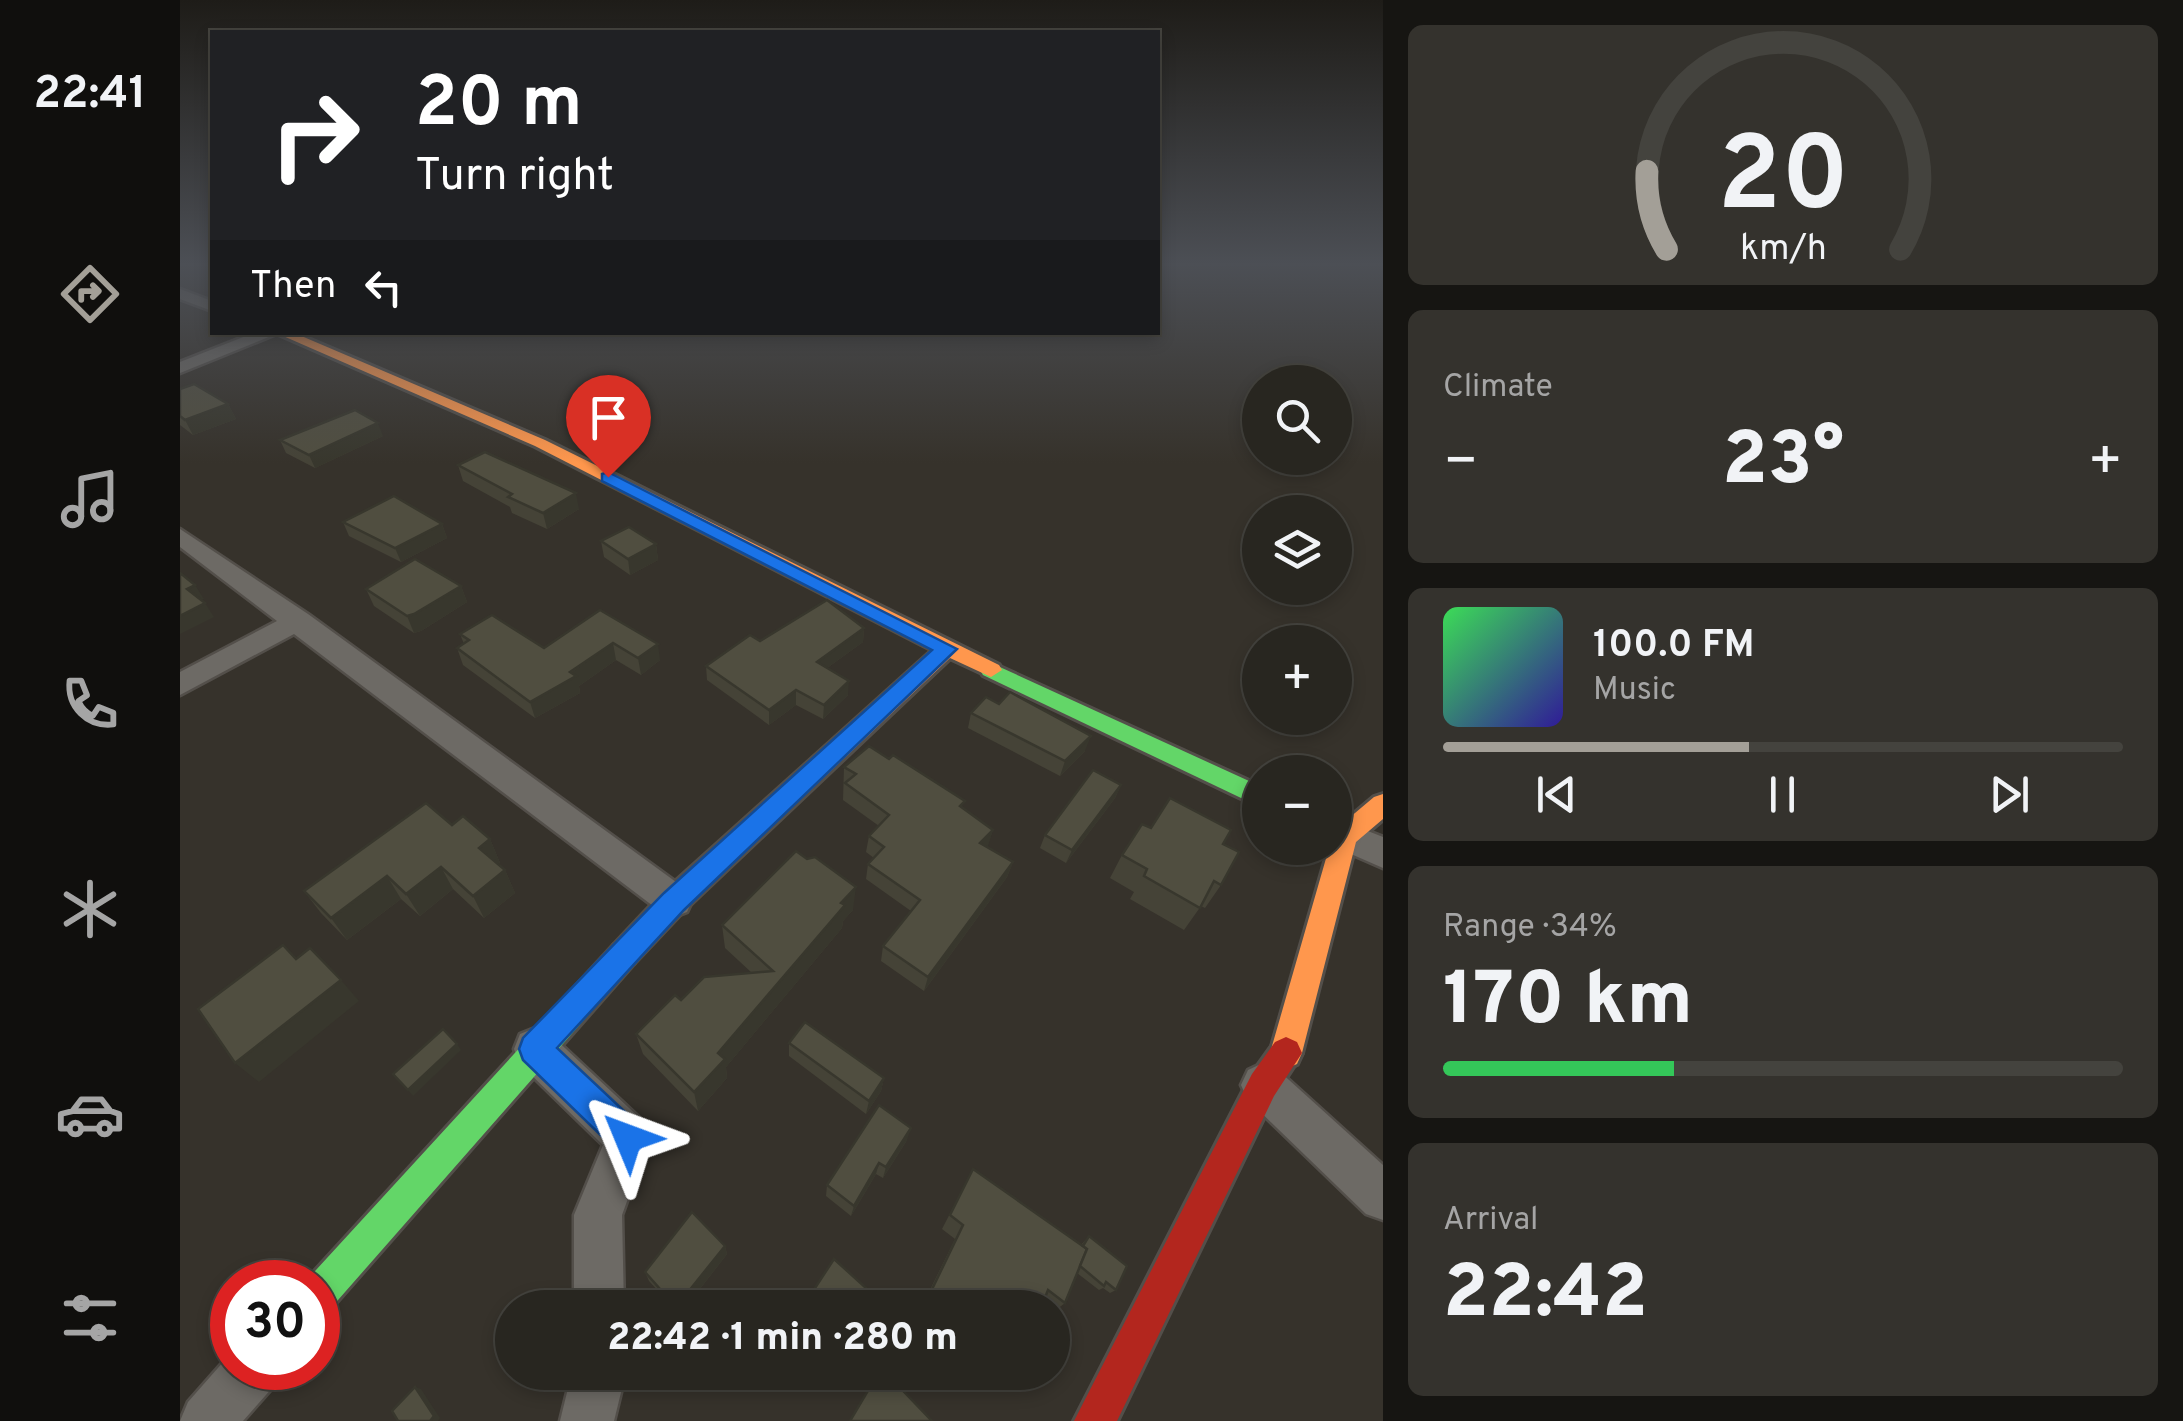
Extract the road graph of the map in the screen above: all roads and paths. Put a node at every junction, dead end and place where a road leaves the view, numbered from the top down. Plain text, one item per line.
1 (269, 335) edge
2 (284, 335) edge
3 (180, 368) edge
4 (180, 536) edge
5 (300, 620) junction
6 (947, 649) junction
7 (180, 685) edge
8 (1242, 789) edge
9 (1383, 804) edge
10 (1352, 826) edge
11 (1352, 840) edge
12 (1383, 854) edge
13 (1333, 865) edge
14 (674, 901) junction
15 (534, 1049) junction
16 (1263, 1084) junction
17 (1383, 1198) edge
18 (340, 1270) edge
19 (598, 1290) edge
20 (234, 1390) edge
21 (595, 1390) edge
22 (207, 1421) edge
23 (587, 1421) edge
24 (1095, 1421) edge

1 - 3 street
2 - 6 street
4 - 5 street
5 - 7 street
5 - 14 street
6 - 8 street
6 - 14 street
9 - 10 street
11 - 12 street
13 - 16 street
14 - 15 street
15 - 18 street
15 - 19 street
16 - 17 street
16 - 24 street
20 - 22 street
21 - 23 street

